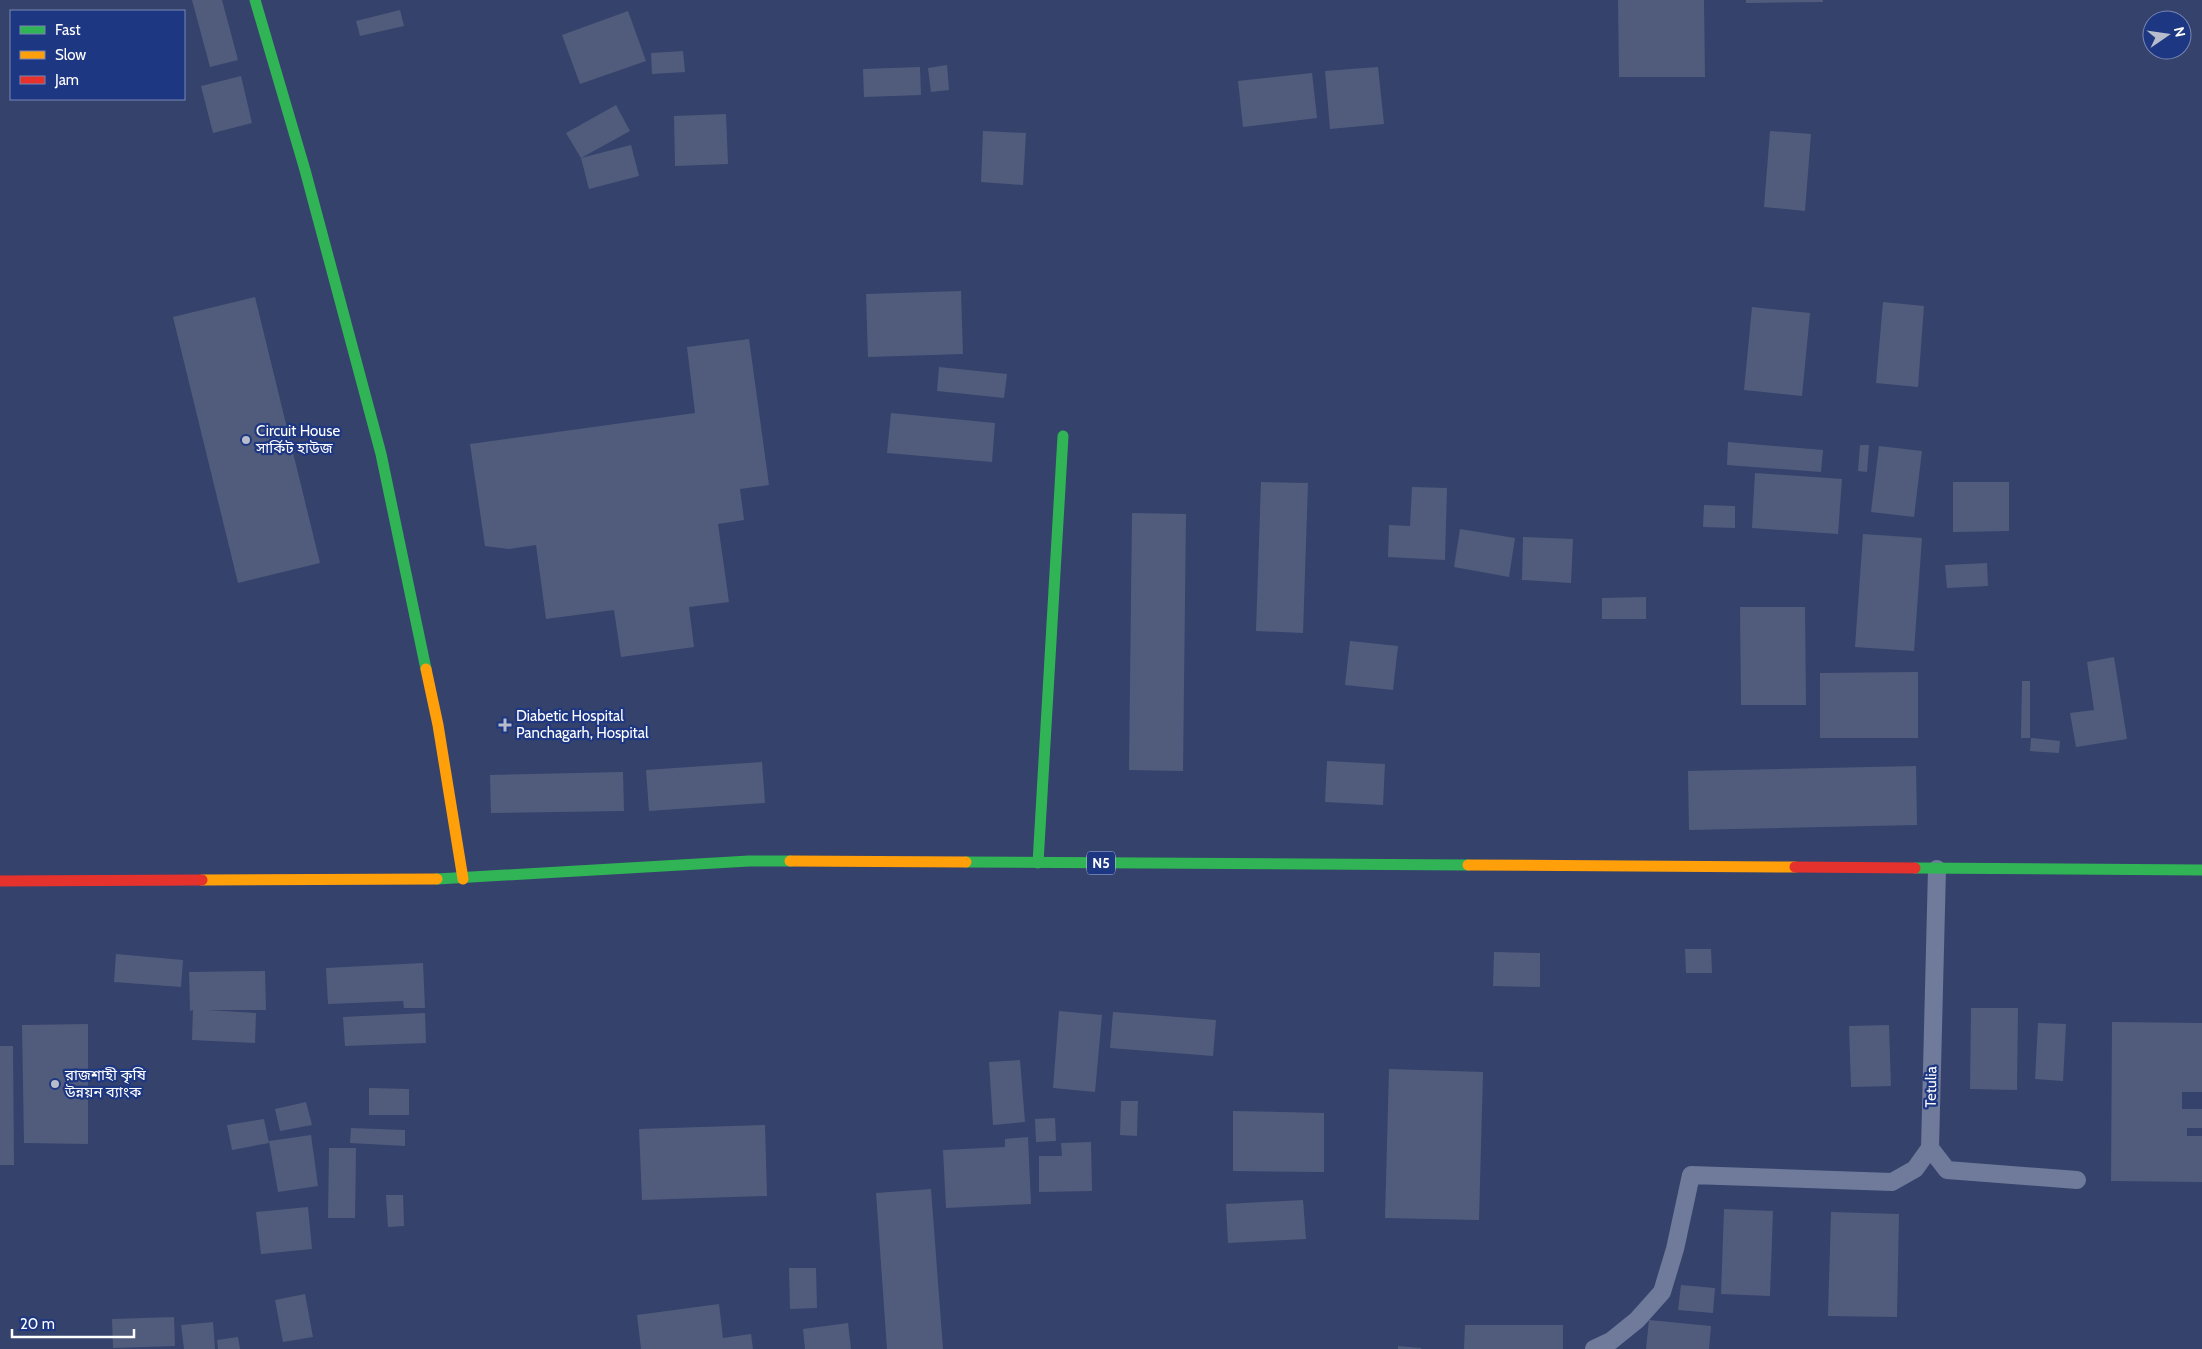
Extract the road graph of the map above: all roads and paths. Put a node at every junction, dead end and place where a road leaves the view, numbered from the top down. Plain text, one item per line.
1 (255, 0) edge
2 (1063, 436) dead end
3 (1038, 863) junction
4 (1936, 869) junction
5 (2202, 870) edge
6 (462, 879) junction
7 (0, 881) edge
8 (1930, 1148) junction
9 (2077, 1180) dead end
10 (1594, 1349) edge

1 - 6 main road
2 - 3 main road
3 - 4 main road, N5
3 - 6 main road, N5
4 - 5 main road, N5
4 - 8 lane, Tetulia
6 - 7 main road, N5
8 - 9 lane
8 - 10 lane

